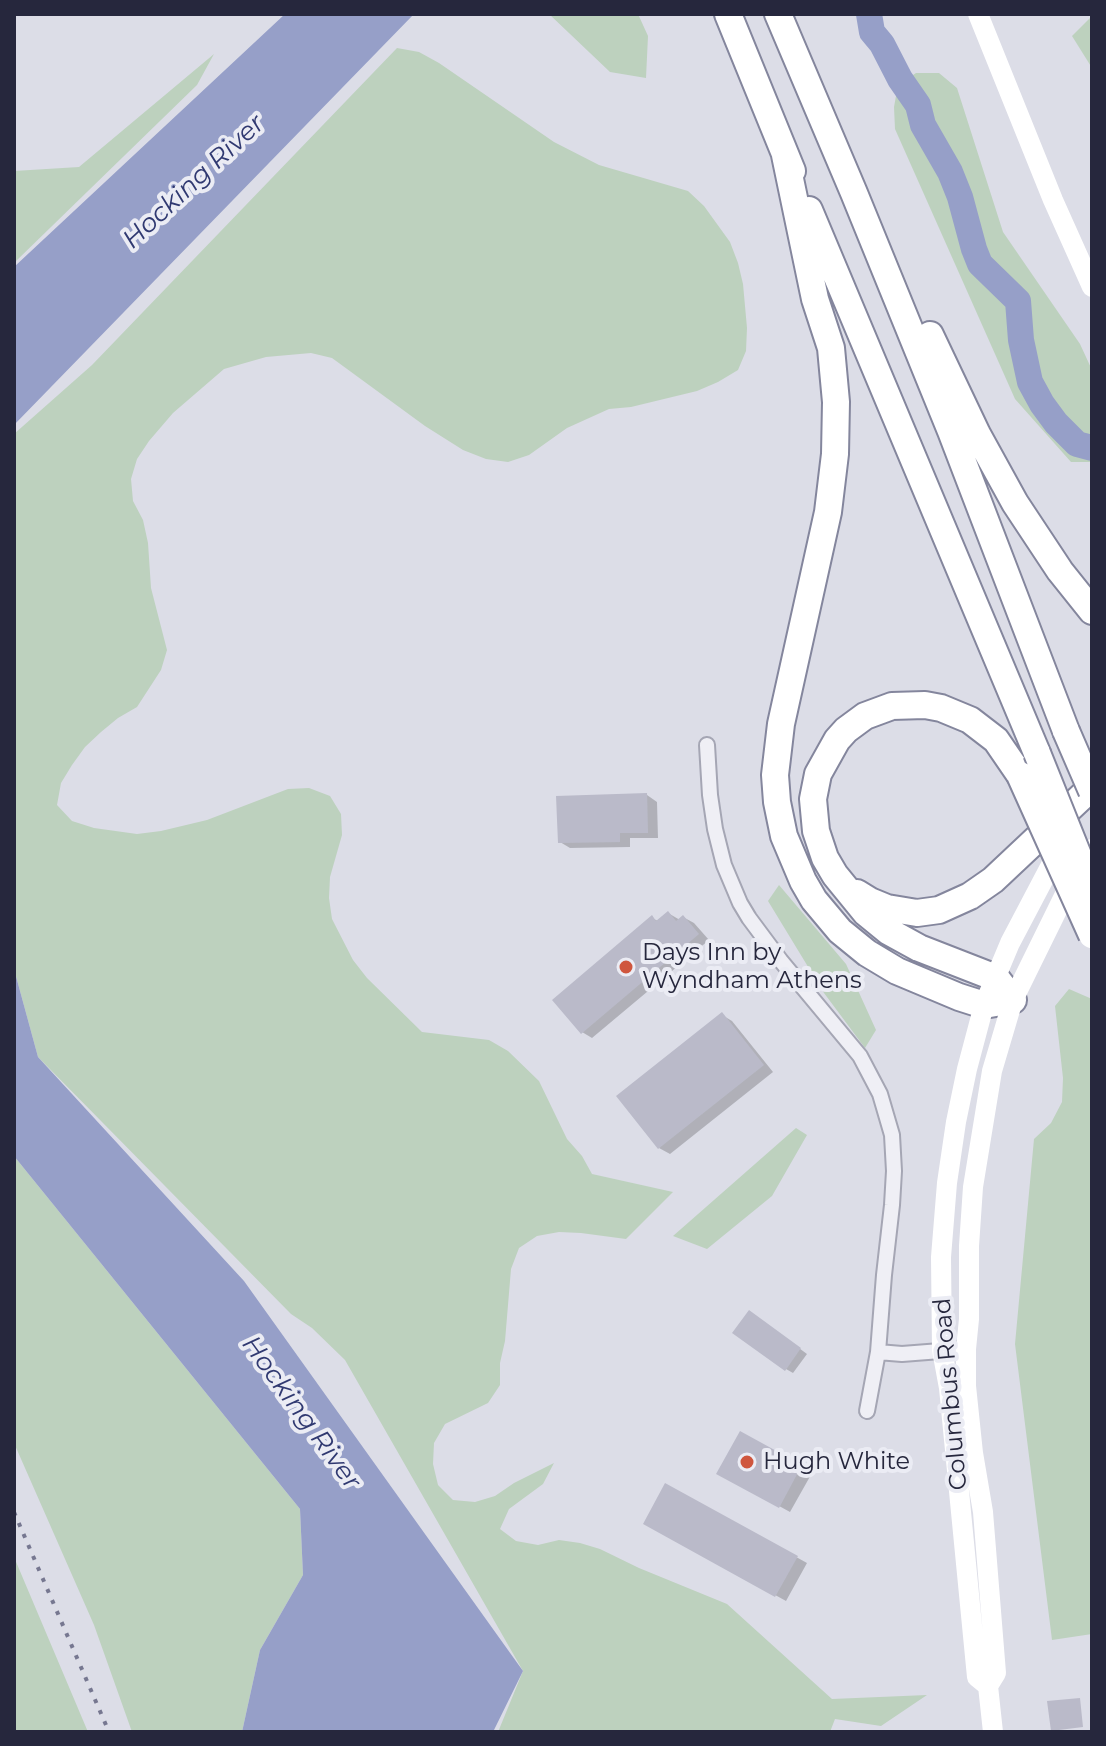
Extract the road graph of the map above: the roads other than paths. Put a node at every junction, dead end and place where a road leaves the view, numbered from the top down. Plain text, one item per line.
1 (728, 14) edge
2 (778, 14) edge
3 (978, 14) edge
4 (785, 155) junction
5 (854, 193) junction
6 (1092, 287) edge
7 (1092, 611) edge
8 (707, 745) dead end
9 (1092, 790) edge
10 (1092, 849) edge
11 (835, 875) junction
12 (1092, 890) edge
13 (1092, 935) edge
14 (996, 978) junction
15 (1013, 1000) junction
16 (984, 1005) junction
17 (966, 1349) junction
18 (942, 1350) junction
19 (878, 1352) junction
20 (867, 1411) dead end
21 (988, 1686) junction
22 (993, 1732) edge

1 - 4 highway
2 - 5 highway
3 - 6 main road
4 - 12 highway, bridge
4 - 16 highway
5 - 7 highway
5 - 9 highway, bridge
8 - 19 street
9 - 11 highway
9 - 14 main road, Columbus Road
10 - 15 main road, Columbus Road
11 - 13 highway, bridge
11 - 14 highway
14 - 15 highway
14 - 16 main road, Columbus Road
15 - 16 highway
15 - 17 main road, Columbus Road
16 - 18 main road, Columbus Road
17 - 18 street
17 - 21 main road, Columbus Road
18 - 19 street
18 - 21 main road, Columbus Road
19 - 20 street
21 - 22 main road, Columbus Road

